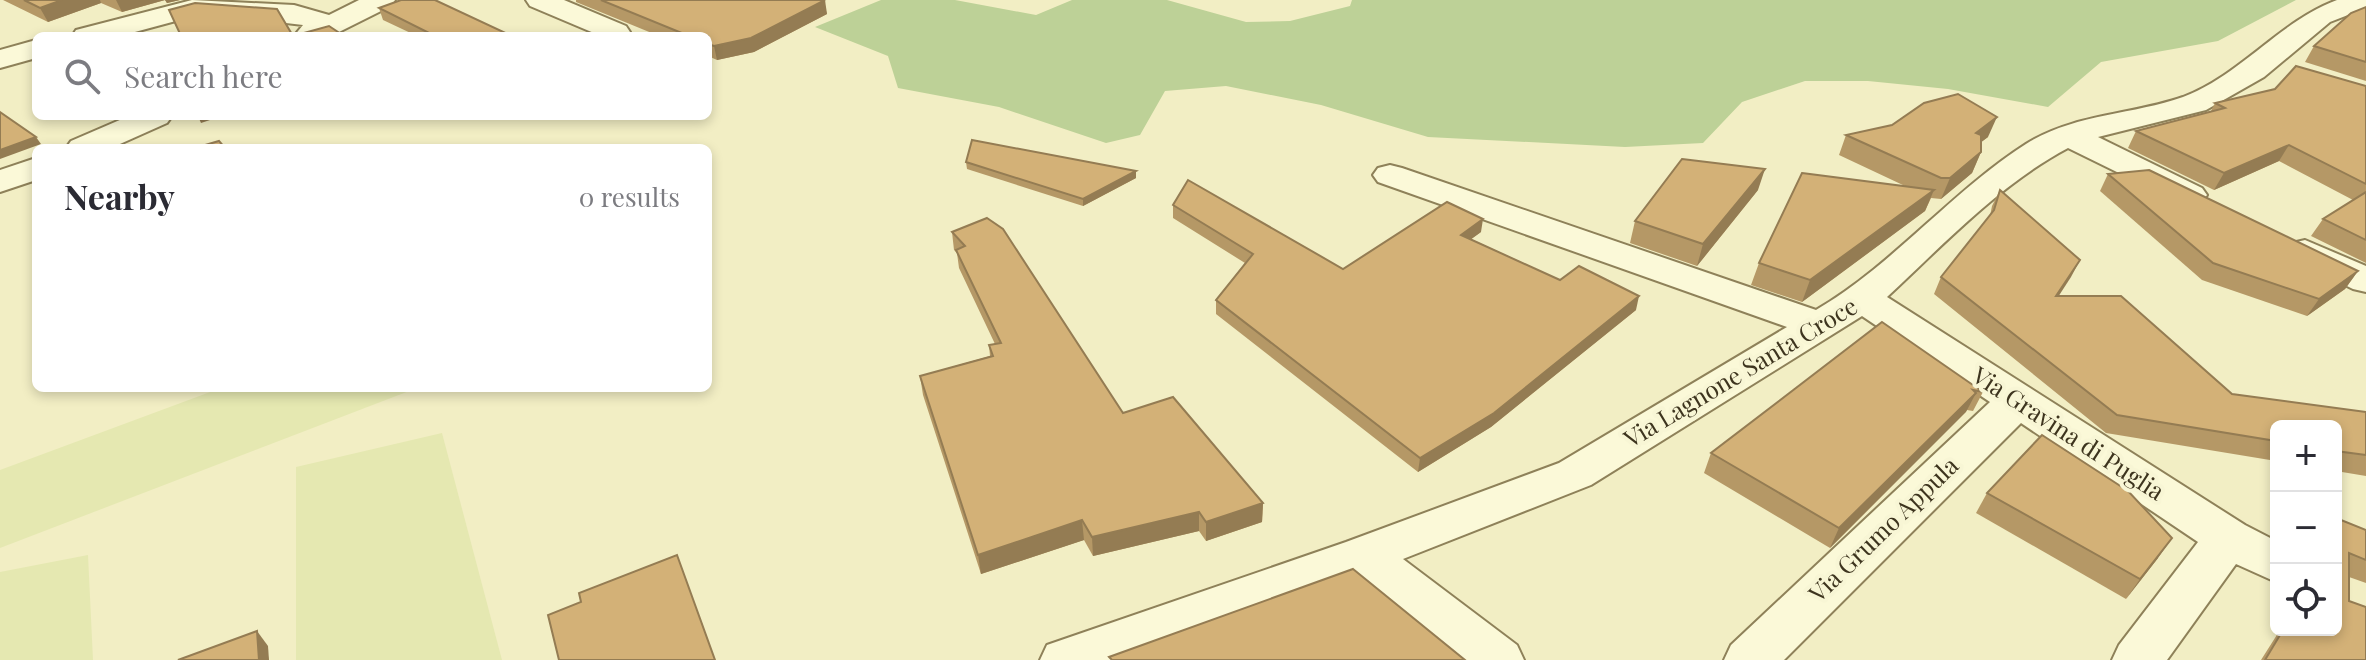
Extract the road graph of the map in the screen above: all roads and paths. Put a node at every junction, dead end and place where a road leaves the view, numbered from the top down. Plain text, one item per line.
1 (381, 0) edge
2 (540, 0) edge
3 (2362, 0) edge
4 (213, 3) edge
5 (101, 32) edge
6 (312, 32) edge
7 (314, 32) edge
8 (616, 32) dead end
9 (32, 50) edge
10 (0, 59) edge
11 (147, 120) edge
12 (2068, 135) junction
13 (92, 144) edge
14 (32, 170) edge
15 (1390, 175) dead end
16 (0, 182) edge
17 (2224, 211) edge
18 (2281, 239) edge
19 (2366, 281) edge
20 (1863, 299) junction
21 (1820, 325) junction
22 (2017, 401) junction
23 (2228, 538) junction
24 (1363, 555) junction
25 (2270, 560) edge
26 (1066, 660) edge
27 (1498, 660) edge
28 (1750, 660) edge
29 (2138, 660) edge

1 - 7 street
2 - 8 street
3 - 12 street, Via Lagnone Santa Croce
4 - 5 street
4 - 6 street
9 - 10 street
11 - 13 street
12 - 17 street
12 - 20 street, Via Lagnone Santa Croce
14 - 16 street
15 - 21 street
18 - 19 street
20 - 21 street, Via Lagnone Santa Croce
20 - 22 street, Via Gravina di Puglia
21 - 24 street, Via Lagnone Santa Croce
22 - 23 street, Via Gravina di Puglia
22 - 28 street, Via Grumo Appula
23 - 25 street, Via Gravina di Puglia
23 - 29 street
24 - 26 street, Via Lagnone Santa Croce
24 - 27 street

